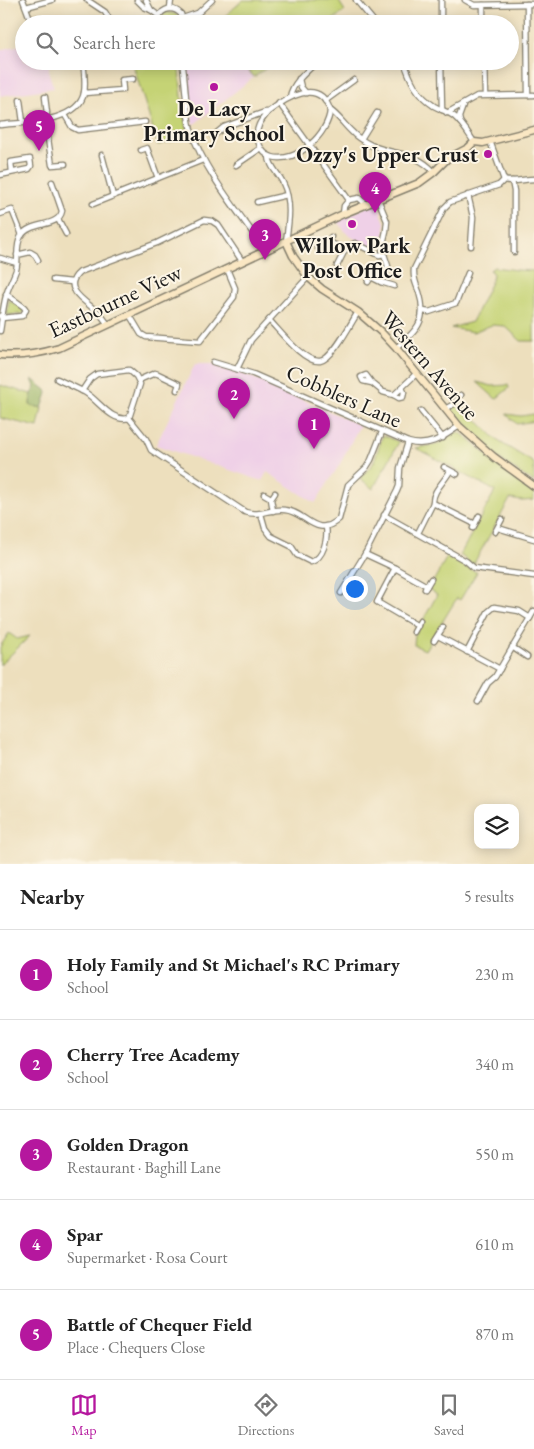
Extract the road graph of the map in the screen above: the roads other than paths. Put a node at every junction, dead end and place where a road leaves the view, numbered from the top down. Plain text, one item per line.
1 (23, 0) edge
2 (52, 0) edge
3 (87, 0) edge
4 (138, 0) edge
5 (146, 0) edge
6 (171, 0) edge
7 (212, 0) edge
8 (356, 0) edge
9 (441, 0) edge
10 (465, 0) edge
11 (361, 2) edge
12 (483, 4) junction
13 (527, 4) junction
14 (534, 4) edge
15 (26, 7) junction
16 (170, 8) junction
17 (151, 10) junction
18 (29, 15) edge
19 (107, 15) edge
20 (158, 15) edge
21 (160, 15) edge
22 (181, 15) edge
23 (192, 15) edge
24 (370, 15) edge
25 (441, 15) edge
26 (483, 15) edge
27 (84, 70) edge
28 (183, 70) edge
29 (309, 70) edge
30 (407, 70) edge
31 (442, 70) edge
32 (484, 70) edge
33 (134, 79) dead end
34 (300, 79) junction
35 (354, 80) dead end
36 (84, 93) junction
37 (306, 93) junction
38 (485, 95) junction
39 (528, 95) junction
40 (534, 95) edge
41 (45, 97) dead end
42 (290, 97) junction
43 (20, 100) dead end
44 (325, 101) junction
45 (279, 103) junction
46 (463, 105) junction
47 (330, 110) junction
48 (445, 111) junction
49 (268, 112) junction
50 (377, 113) dead end
51 (65, 115) junction
52 (250, 117) junction
53 (45, 120) junction
54 (23, 122) junction
55 (145, 122) dead end
56 (460, 122) junction
57 (259, 124) junction
58 (0, 125) edge
59 (534, 130) edge
60 (213, 136) dead end
61 (361, 139) junction
62 (490, 141) junction
63 (474, 142) junction
64 (309, 146) junction
65 (261, 148) junction
66 (141, 150) dead end
67 (102, 155) dead end
68 (269, 156) junction
69 (204, 160) junction
70 (65, 164) dead end
71 (236, 165) dead end
72 (12, 172) junction
73 (434, 172) junction
74 (0, 175) edge
75 (158, 178) junction
76 (534, 179) edge
77 (504, 180) junction
78 (512, 181) junction
79 (52, 182) dead end
80 (55, 190) junction
81 (48, 193) dead end
82 (287, 195) junction
83 (468, 195) junction
84 (113, 196) junction
85 (378, 199) junction
86 (349, 200) junction
87 (257, 202) dead end
88 (93, 204) dead end
89 (366, 204) junction
90 (0, 214) edge
91 (343, 214) junction
92 (58, 219) junction
93 (66, 234) dead end
94 (22, 235) junction
95 (286, 240) junction
96 (471, 246) dead end
97 (316, 247) dead end
98 (265, 250) junction
99 (345, 250) junction
100 (18, 252) junction
101 (514, 252) dead end
102 (384, 254) junction
103 (38, 257) dead end
104 (0, 258) edge
105 (242, 261) junction
106 (337, 262) dead end
107 (17, 264) junction
108 (227, 269) junction
109 (468, 273) dead end
110 (308, 278) junction
111 (53, 280) dead end
112 (72, 282) junction
113 (368, 282) dead end
114 (380, 282) junction
115 (394, 286) dead end
116 (4, 297) edge
117 (423, 311) junction
118 (358, 312) junction
119 (130, 314) junction
120 (1, 317) edge
121 (270, 320) junction
122 (108, 324) junction
123 (0, 331) edge
124 (396, 348) junction
125 (0, 355) edge
126 (213, 362) dead end
127 (237, 369) junction
128 (417, 373) junction
129 (57, 379) dead end
130 (139, 380) junction
131 (372, 383) dead end
132 (177, 390) dead end
133 (82, 391) junction
134 (461, 395) dead end
135 (445, 410) junction
136 (421, 411) dead end
137 (129, 418) junction
138 (459, 426) junction
139 (382, 432) junction
140 (442, 438) junction
141 (408, 442) junction
142 (444, 467) dead end
143 (450, 471) junction
144 (457, 474) dead end
145 (534, 486) edge
146 (275, 492) dead end
147 (264, 494) dead end
148 (271, 498) junction
149 (433, 503) junction
150 (273, 511) junction
151 (261, 514) junction
152 (384, 515) junction
153 (479, 516) dead end
154 (502, 519) dead end
155 (326, 526) junction
156 (418, 533) junction
157 (534, 539) edge
158 (365, 554) junction
159 (315, 561) junction
160 (320, 566) dead end
161 (395, 568) junction
162 (534, 576) edge
163 (431, 579) dead end
164 (341, 594) dead end
165 (534, 611) edge
166 (530, 618) junction
167 (442, 627) dead end
168 (414, 632) dead end
169 (438, 636) junction
170 (434, 641) dead end
171 (512, 647) junction
172 (466, 652) junction
173 (527, 657) dead end
174 (500, 669) junction
175 (481, 694) junction
176 (487, 698) dead end
177 (478, 701) dead end

1 - 15 street
2 - 15 street
3 - 19 street
4 - 17 street
5 - 17 street
6 - 16 street
7 - 23 street
8 - 11 street
9 - 25 street
10 - 12 street
11 - 24 street
12 - 13 street
12 - 26 street
13 - 14 street
13 - 39 street
15 - 18 street
16 - 21 street
16 - 22 street
17 - 20 street
27 - 36 street
28 - 69 street
29 - 34 street
30 - 48 street
31 - 48 street
32 - 38 street
33 - 36 street
34 - 37 street
34 - 42 street
35 - 44 street
36 - 51 street
37 - 42 street
37 - 44 street
38 - 39 street
38 - 46 street
39 - 40 street
41 - 53 street
42 - 45 street
43 - 54 street
44 - 47 street
45 - 49 street
45 - 64 street
46 - 48 street
46 - 56 street
47 - 61 street
47 - 64 street
48 - 56 street
49 - 52 street
49 - 57 street
50 - 61 street
51 - 53 street
51 - 55 street
52 - 57 street
52 - 60 street
53 - 54 street
53 - 70 street
54 - 58 street
56 - 63 street
57 - 65 street
59 - 62 street
61 - 73 street
62 - 63 street
62 - 77 street
63 - 73 street, Eastbourne View
64 - 68 street
64 - 86 street
65 - 68 street
65 - 71 street
66 - 75 street
67 - 84 street
68 - 82 street
69 - 75 street
69 - 98 street
72 - 72 street
72 - 74 street
73 - 85 street, Eastbourne View
75 - 84 street
76 - 78 street
77 - 78 street
77 - 83 street
78 - 101 street
79 - 80 street
80 - 81 street
80 - 92 street
82 - 87 street
82 - 95 street
83 - 96 street
83 - 117 street
84 - 88 street
85 - 89 street, Eastbourne View
85 - 102 street
86 - 89 street
86 - 91 street
89 - 91 street, Eastbourne View
90 - 94 street
91 - 95 street, Eastbourne View
92 - 93 street
92 - 94 street
94 - 100 street
95 - 98 street, Eastbourne View
95 - 110 street, Western Avenue
97 - 99 street
98 - 105 street, Eastbourne View
99 - 102 street
99 - 106 street
100 - 103 street
100 - 107 street
102 - 114 street
104 - 107 street
105 - 108 street, Eastbourne View
105 - 112 street
107 - 116 street
108 - 119 street, Eastbourne View
108 - 119 street
109 - 117 street
110 - 118 street, Western Avenue
110 - 121 street
111 - 112 street
112 - 122 street
113 - 114 street
114 - 115 street
116 - 120 street
116 - 120 street
117 - 124 street
118 - 121 street
118 - 124 street, Western Avenue
119 - 122 street, Eastbourne View
120 - 123 street
121 - 127 street
122 - 125 street, Eastbourne View
124 - 128 street, Western Avenue
126 - 127 street, Cobblers Lane
127 - 139 street, Cobblers Lane
128 - 131 street
128 - 135 street, Western Avenue
129 - 133 street
130 - 132 street
130 - 133 street
130 - 137 street
133 - 137 street
134 - 135 street
135 - 138 street, Western Avenue
136 - 140 street
137 - 151 street
138 - 140 street, Cobblers Lane
138 - 145 street, Western Avenue
139 - 141 street, Cobblers Lane
139 - 155 street
140 - 141 street, Cobblers Lane
141 - 152 street
142 - 143 street
143 - 144 street
143 - 149 street
146 - 148 street
147 - 148 street
148 - 150 street
149 - 153 street
149 - 156 street
150 - 151 street
150 - 155 street
151 - 159 street
152 - 156 street
152 - 158 street
154 - 157 street
155 - 159 street
156 - 162 street
158 - 161 street
158 - 164 street
159 - 160 street
161 - 163 street
161 - 168 street
165 - 166 street
166 - 171 street
166 - 172 street
167 - 169 street
169 - 170 street
169 - 172 street
171 - 173 street
171 - 174 street
172 - 174 street
174 - 175 street
175 - 176 street
175 - 177 street

